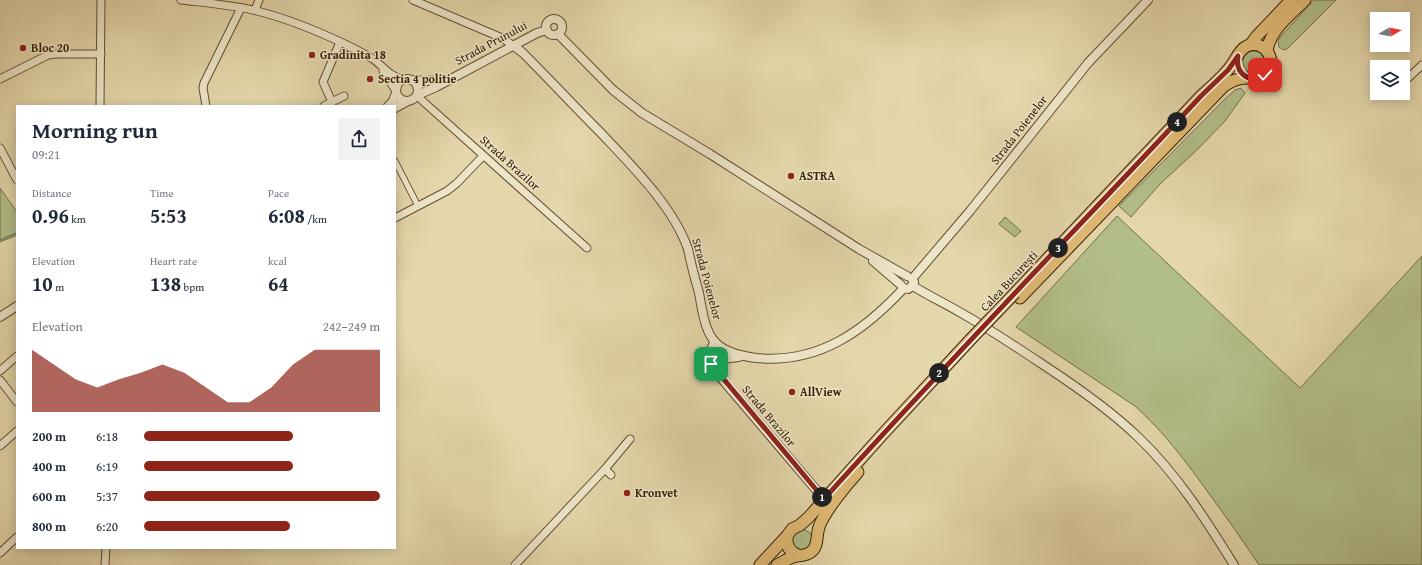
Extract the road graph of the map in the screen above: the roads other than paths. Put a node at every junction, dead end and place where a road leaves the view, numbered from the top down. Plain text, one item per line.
1 (101, 0) edge
2 (182, 0) edge
3 (259, 0) edge
4 (413, 0) edge
5 (1148, 0) edge
6 (1291, 0) edge
7 (1305, 0) edge
8 (224, 2) edge
9 (241, 8) junction
10 (255, 10) junction
11 (547, 30) junction
12 (558, 34) junction
13 (340, 42) junction
14 (1251, 44) junction
15 (514, 46) junction
16 (1267, 50) junction
17 (101, 54) junction
18 (1238, 56) junction
19 (379, 64) junction
20 (1422, 65) edge
21 (1410, 76) edge
22 (1248, 78) junction
23 (0, 79) edge
24 (408, 80) junction
25 (446, 80) junction
26 (396, 92) junction
27 (417, 95) junction
28 (344, 96) dead end
29 (408, 101) junction
30 (332, 102) junction
31 (100, 105) edge
32 (206, 105) edge
33 (326, 105) edge
34 (389, 105) edge
35 (396, 107) edge
36 (0, 148) edge
37 (483, 156) junction
38 (396, 163) edge
39 (16, 175) edge
40 (418, 206) junction
41 (396, 217) edge
42 (587, 248) dead end
43 (908, 283) junction
44 (1017, 296) junction
45 (16, 307) edge
46 (0, 317) edge
47 (973, 341) junction
48 (715, 342) junction
49 (744, 356) junction
50 (16, 357) edge
51 (711, 364) junction
52 (0, 371) edge
53 (0, 380) edge
54 (16, 399) edge
55 (16, 433) edge
56 (630, 438) dead end
57 (0, 446) edge
58 (605, 468) junction
59 (611, 475) dead end
60 (824, 499) junction
61 (800, 525) junction
62 (787, 536) junction
63 (16, 538) edge
64 (817, 539) junction
65 (106, 549) edge
66 (0, 553) edge
67 (798, 555) junction
68 (105, 565) edge
69 (515, 565) edge
70 (760, 565) edge
71 (777, 565) edge
72 (1234, 565) edge

1 - 17 street
2 - 8 street
3 - 10 street
4 - 15 street
5 - 43 street, Strada Poienelor
6 - 14 main road, Calea București
7 - 16 main road, Calea București
8 - 9 street
9 - 10 street
9 - 32 street
10 - 13 street
11 - 12 street, Strada Prunului
11 - 12 street, Strada Prunului
11 - 15 street, Strada Prunului
12 - 43 street
13 - 19 street
13 - 30 street
14 - 16 main road
14 - 18 main road, Calea București
15 - 25 street, Strada Prunului
15 - 48 street, Strada Poienelor
16 - 22 main road, Calea București
17 - 23 street
17 - 31 street
18 - 22 main road
18 - 44 main road, Calea București
19 - 24 street
19 - 26 street
20 - 21 street
22 - 44 main road, Calea București
24 - 25 street, Strada Prunului
24 - 26 street
24 - 27 street
25 - 27 street, Strada Prunului
26 - 29 street
26 - 34 street
27 - 29 street
27 - 37 street, Strada Brazilor
28 - 30 street
29 - 35 street
30 - 33 street
36 - 39 street
37 - 40 street
37 - 42 street, Strada Brazilor
38 - 40 street
40 - 41 street
43 - 49 street, Strada Poienelor
43 - 72 street
44 - 47 main road, Calea București
45 - 46 street
47 - 60 main road, Calea București
47 - 64 main road, Calea București
48 - 49 street, Strada Poienelor
48 - 51 street
49 - 51 street
50 - 52 street
51 - 60 street, Strada Brazilor
53 - 54 street
55 - 57 street
56 - 58 street
58 - 59 street
58 - 69 street
60 - 61 main road, Calea București
61 - 62 main road, Calea București
61 - 64 main road
62 - 67 main road
62 - 70 main road, Calea București
63 - 66 street
64 - 67 main road, Calea București
65 - 68 street
67 - 71 main road, Calea București

